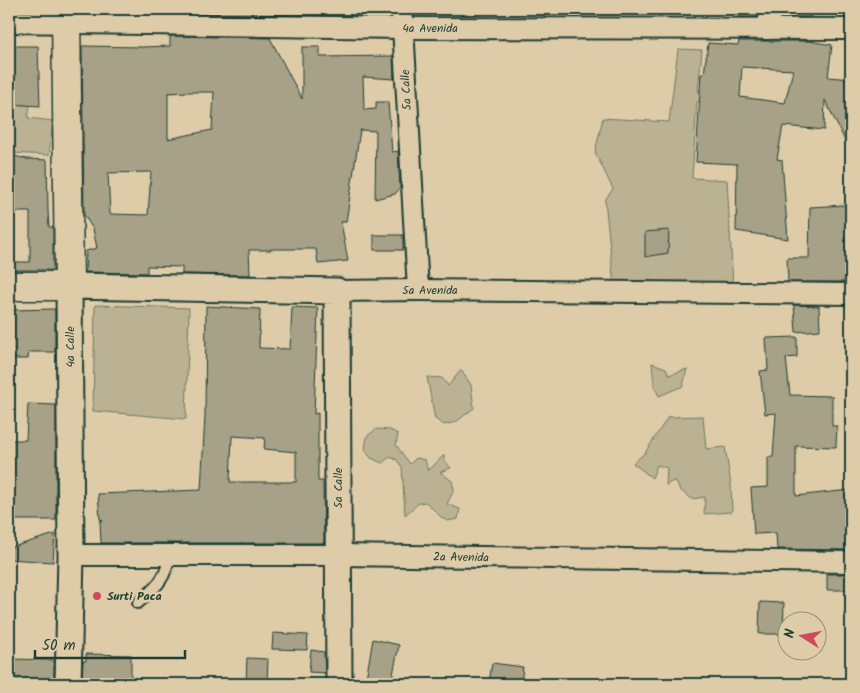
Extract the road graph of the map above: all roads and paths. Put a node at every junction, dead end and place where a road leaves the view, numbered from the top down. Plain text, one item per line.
1 (771, 9) edge
2 (66, 16) edge
3 (402, 18) edge
4 (9, 22) edge
5 (767, 29) junction
6 (851, 29) edge
7 (9, 286) edge
8 (69, 286) junction
9 (418, 290) junction
10 (337, 291) junction
11 (851, 294) edge
12 (71, 555) junction
13 (169, 555) junction
14 (339, 555) junction
15 (851, 562) edge
16 (138, 603) dead end
17 (68, 684) edge
18 (339, 684) edge

1 - 5 street
2 - 3 street, 4a Avenida
2 - 4 street, 4a Avenida
2 - 8 main road, 4a Calle
3 - 5 street, 4a Avenida
3 - 9 street, 5a Calle
5 - 6 street, 4a Avenida
7 - 8 main road, 5a Avenida
8 - 10 street, 5a Avenida
8 - 12 street, 4a Calle
9 - 10 street, 5a Avenida
9 - 11 street, 5a Avenida
10 - 14 street, 5a Calle
12 - 13 street, 2a Avenida
12 - 17 street, 4a Calle
13 - 14 street, 2a Avenida
13 - 16 lane
14 - 15 street, 2a Avenida
14 - 18 street, 5a Calle

